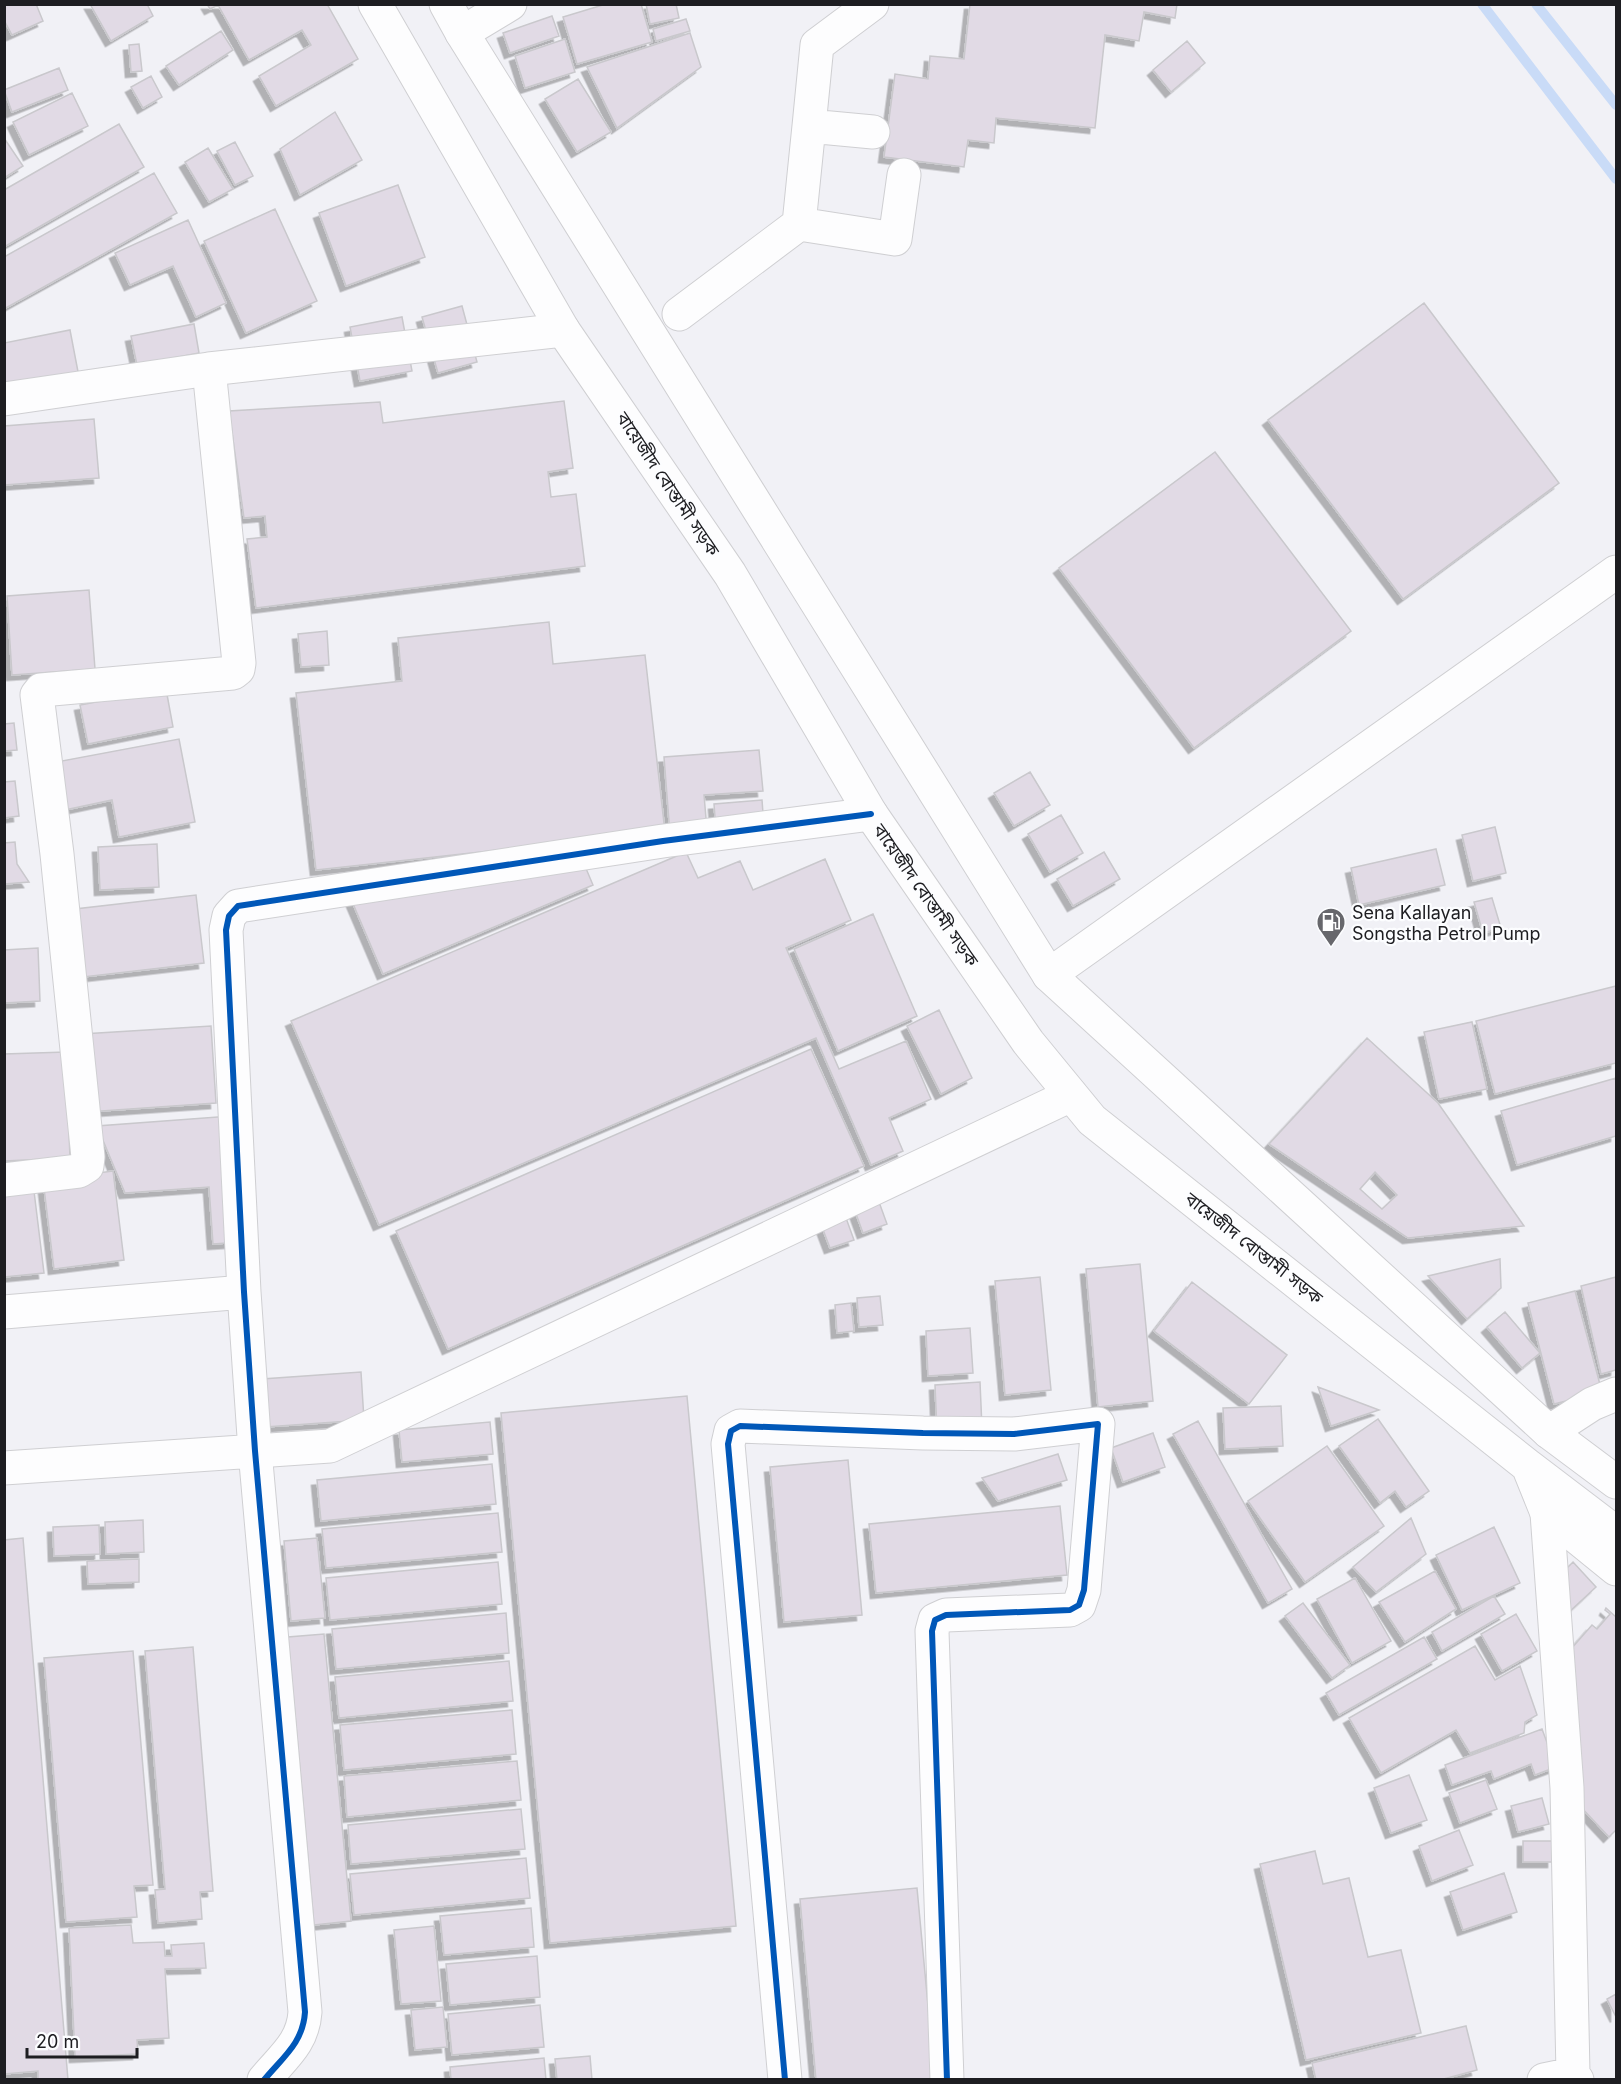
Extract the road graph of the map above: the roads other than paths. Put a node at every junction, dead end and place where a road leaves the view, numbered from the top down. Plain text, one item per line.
1 (375, 4) edge
2 (446, 4) edge
3 (510, 4) edge
4 (872, 4) edge
5 (462, 33) junction
6 (809, 126) junction
7 (873, 132) dead end
8 (904, 175) dead end
9 (799, 224) junction
10 (679, 314) dead end
11 (563, 330) junction
12 (209, 369) junction
13 (4, 399) edge
14 (1617, 572) edge
15 (871, 814) junction
16 (1049, 975) junction
17 (1071, 1095) junction
18 (4, 1180) edge
19 (244, 1293) junction
20 (4, 1312) edge
21 (1617, 1394) edge
22 (1549, 1432) junction
23 (255, 1451) junction
24 (1528, 1466) junction
25 (4, 1468) edge
26 (1611, 1482) edge
27 (1547, 1513) junction
28 (1617, 1533) edge
29 (1617, 1569) edge
30 (1564, 2078) edge
31 (264, 2079) edge
32 (785, 2079) edge
33 (947, 2079) edge

1 - 11 street, বায়েজীদ বোস্তামী সড়ক
2 - 5 street
3 - 5 street
4 - 6 street
5 - 16 street
6 - 7 street
6 - 9 street
8 - 9 street
9 - 10 street
11 - 12 street
11 - 15 street, বায়েজীদ বোস্তামী সড়ক
12 - 13 street
12 - 18 street
14 - 16 street
15 - 17 street, বায়েজীদ বোস্তামী সড়ক
15 - 19 street
16 - 22 street
17 - 23 street
17 - 24 street, বায়েজীদ বোস্তামী সড়ক
19 - 20 street
19 - 23 street
21 - 22 street
22 - 26 street
23 - 25 street
23 - 31 street
24 - 27 street, বায়েজীদ বোস্তামী সড়ক
24 - 28 street
27 - 29 street, বায়েজীদ বোস্তামী সড়ক
27 - 30 street
32 - 33 street

